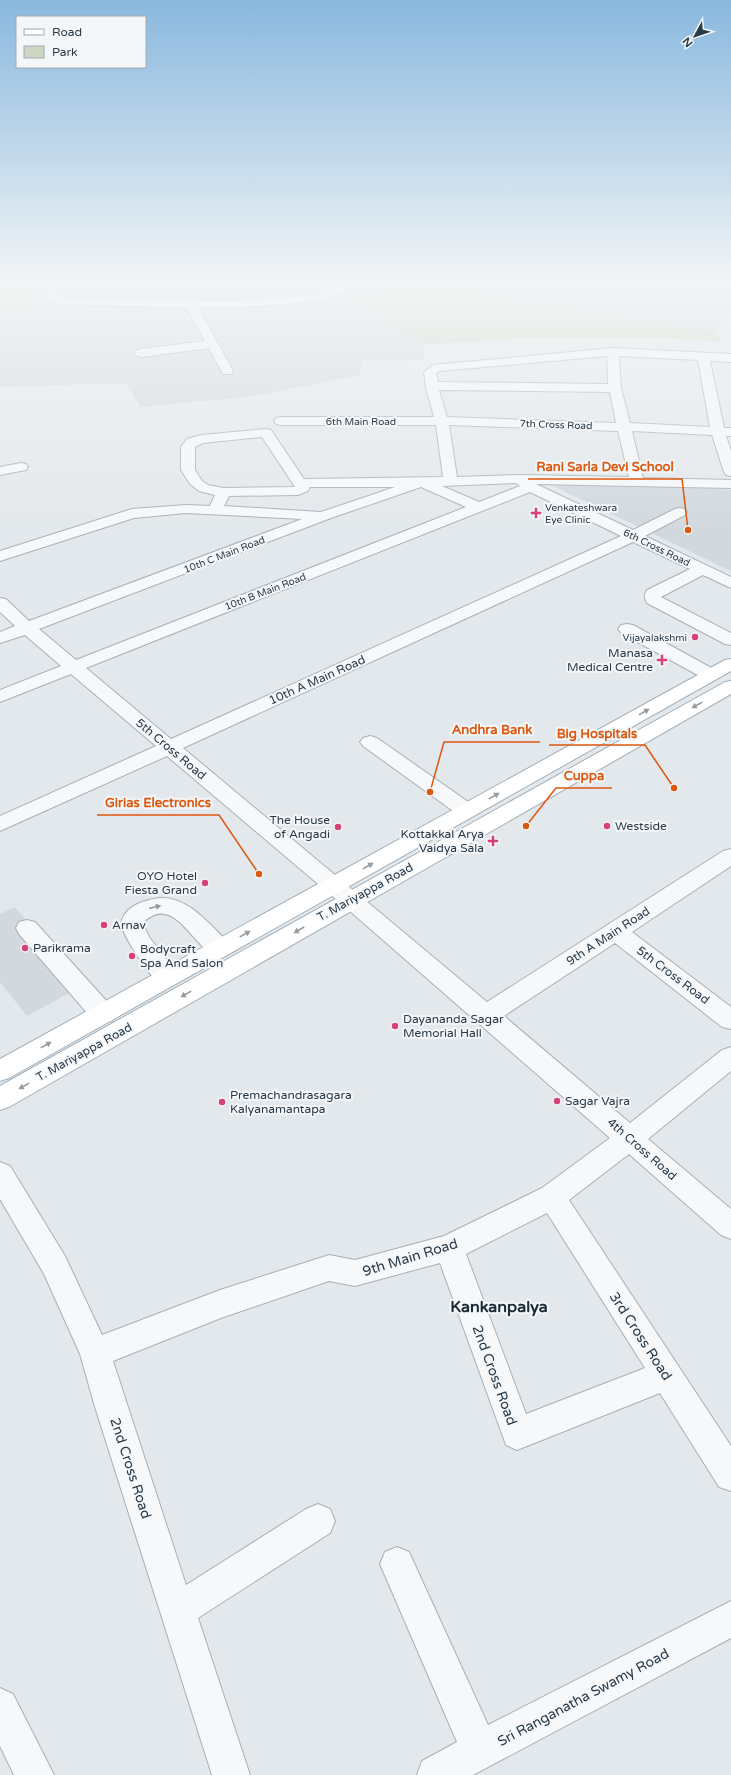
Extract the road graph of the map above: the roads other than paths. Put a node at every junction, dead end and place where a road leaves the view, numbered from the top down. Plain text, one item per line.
1 (225, 367) edge
2 (450, 367) edge
3 (614, 367) edge
4 (706, 367) edge
5 (227, 371) dead end
6 (432, 386) junction
7 (615, 388) junction
8 (442, 420) junction
9 (280, 421) dead end
10 (624, 426) junction
11 (724, 432) edge
12 (20, 467) dead end
13 (0, 471) edge
14 (731, 472) edge
15 (451, 480) junction
16 (422, 482) junction
17 (637, 482) junction
18 (300, 483) junction
19 (525, 483) junction
20 (731, 484) edge
21 (224, 492) junction
22 (479, 508) junction
23 (215, 510) junction
24 (680, 512) dead end
25 (326, 515) junction
26 (633, 536) junction
27 (0, 556) edge
28 (703, 569) junction
29 (731, 583) edge
30 (0, 603) edge
31 (27, 628) junction
32 (627, 629) dead end
33 (0, 638) edge
34 (731, 640) edge
35 (731, 664) edge
36 (72, 666) junction
37 (711, 674) junction
38 (731, 686) edge
39 (0, 696) edge
40 (370, 742) dead end
41 (169, 747) junction
42 (467, 811) junction
43 (0, 824) edge
44 (731, 856) edge
45 (343, 892) junction
46 (26, 928) dead end
47 (615, 931) junction
48 (220, 948) junction
49 (168, 977) junction
50 (103, 1014) junction
51 (485, 1016) junction
52 (731, 1020) edge
53 (731, 1057) edge
54 (0, 1071) edge
55 (0, 1099) edge
56 (630, 1138) junction
57 (0, 1174) edge
58 (552, 1197) junction
59 (731, 1226) edge
60 (449, 1248) junction
61 (95, 1353) junction
62 (666, 1375) junction
63 (731, 1475) edge
64 (318, 1521) dead end
65 (397, 1564) dead end
66 (177, 1611) junction
67 (731, 1619) edge
68 (0, 1707) edge
69 (480, 1750) junction
70 (35, 1775) edge
71 (231, 1775) edge
72 (436, 1775) edge

1 - 5 street
2 - 6 street
3 - 7 street
4 - 11 street
6 - 7 street
6 - 8 street
7 - 10 street
8 - 9 street, 6th Main Road
8 - 10 street, 7th Cross Road
8 - 15 street
10 - 11 street, 7th Cross Road
10 - 17 street
11 - 14 street
12 - 13 street
15 - 16 street, 10th C Main Road
15 - 19 street, 6th Cross Road
16 - 18 street
16 - 22 street
16 - 25 street, 10th C Main Road
17 - 19 street, 6th Cross Road
17 - 20 street, 6th Cross Road
18 - 21 street
18 - 21 street
19 - 22 street, 10th B Main Road
19 - 26 street, 6th Cross Road
21 - 23 street
22 - 36 street, 10th B Main Road
23 - 25 street
23 - 27 street
24 - 26 street, 10th A Main Road
25 - 31 street, 10th C Main Road
26 - 28 street, 6th Cross Road
26 - 41 street, 10th A Main Road
28 - 29 street, 6th Cross Road
28 - 34 street
30 - 31 street, 5th Cross Road
31 - 33 street, 10th C Main Road
31 - 36 street, 5th Cross Road
32 - 37 street
35 - 37 main road, T. Mariyappa Road
36 - 39 street, 10th B Main Road
36 - 41 street, 5th Cross Road
42 -> 37 main road, T. Mariyappa Road
38 -> 45 main road, T. Mariyappa Road
40 - 42 street
41 - 43 street, 10th A Main Road
41 - 45 street, 5th Cross Road
45 -> 42 main road, T. Mariyappa Road
44 - 47 street, 9th A Main Road
48 -> 45 main road, T. Mariyappa Road
45 - 51 street, 4th Cross Road
45 -> 55 main road, T. Mariyappa Road
46 - 50 street
47 - 51 street, 9th A Main Road
47 - 52 street, 5th Cross Road
48 - 49 main road, T. Mariyappa Road
49 -> 48 street
49 - 50 main road, T. Mariyappa Road
54 -> 50 main road, T. Mariyappa Road
51 - 56 street, 4th Cross Road
53 - 56 street, 9th Main Road
56 - 58 street, 9th Main Road
56 - 59 street, 4th Cross Road
57 - 61 street, 2nd Cross Road
58 - 60 street, 9th Main Road
58 - 62 street, 3rd Cross Road
60 - 61 street, 9th Main Road
60 - 62 street, 2nd Cross Road
61 - 66 street, 2nd Cross Road
62 - 63 street, 3rd Cross Road
64 - 66 street
65 - 69 street
66 - 71 street, 2nd Cross Road
67 - 69 street, Sri Ranganatha Swamy Road
68 - 70 street
69 - 72 street, Sri Ranganatha Swamy Road

